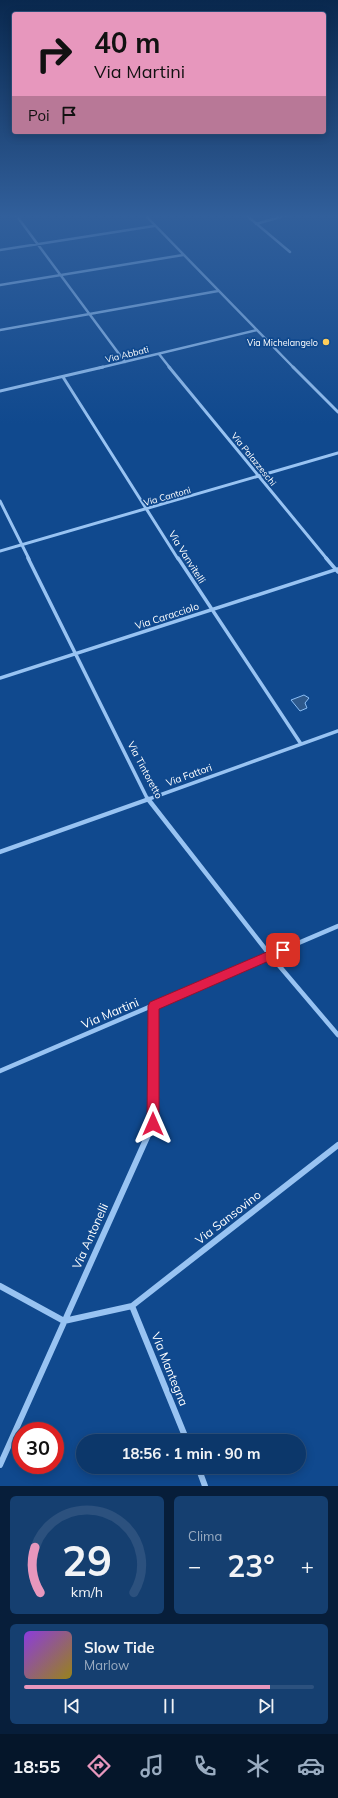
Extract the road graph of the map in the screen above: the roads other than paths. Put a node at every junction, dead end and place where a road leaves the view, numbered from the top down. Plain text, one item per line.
1 (69, 284) edge
2 (212, 284) edge
3 (218, 291) junction
4 (90, 313) junction
5 (0, 330) edge
6 (257, 330) junction
7 (159, 354) junction
8 (125, 362) junction
9 (62, 377) junction
10 (0, 391) edge
11 (338, 412) edge
12 (338, 453) edge
13 (259, 476) junction
14 (0, 501) edge
15 (147, 509) junction
16 (21, 545) junction
17 (0, 551) edge
18 (337, 570) edge
19 (211, 610) junction
20 (75, 654) junction
21 (0, 678) edge
22 (338, 731) edge
23 (301, 744) junction
24 (148, 799) junction
25 (0, 852) edge
26 (338, 926) edge
27 (270, 956) junction
28 (154, 1006) junction
29 (338, 1035) edge
30 (0, 1071) edge
31 (338, 1145) edge
32 (0, 1286) edge
33 (132, 1306) junction
34 (64, 1321) junction
35 (184, 1434) edge
36 (0, 1465) edge
37 (201, 1474) edge
38 (205, 1486) edge

1 - 4 street
2 - 3 street
3 - 4 street
3 - 6 street
4 - 5 street
4 - 8 street
6 - 7 street, Via Abbati
6 - 11 street
7 - 8 street, Via Abbati
7 - 13 street, Via Palazzeschi
8 - 9 street, Via Abbati
9 - 10 street, Via Abbati
9 - 15 street, Via Vanvitelli
12 - 13 street, Via Cantoni
13 - 15 street, Via Cantoni
13 - 18 street, Via Palazzeschi
14 - 16 street, Via Tintoretto
15 - 16 street, Via Cantoni
15 - 19 street, Via Vanvitelli
16 - 17 street, Via Cantoni
16 - 20 street, Via Tintoretto
18 - 19 street, Via Caracciolo
19 - 20 street, Via Caracciolo
19 - 23 street, Via Vanvitelli
20 - 21 street, Via Caracciolo
20 - 24 street, Via Tintoretto
22 - 23 street, Via Fattori
23 - 24 street, Via Fattori
24 - 25 street, Via Fattori
24 - 27 street, Via Tintoretto
26 - 27 street, Via Martini
27 - 28 street, Via Martini
27 - 29 street, Via Tintoretto
28 - 30 street, Via Martini
28 - 34 street, Via Antonelli
31 - 33 street, Via Sansovino
32 - 34 street
33 - 34 street
33 - 35 street, Via Mantegna
34 - 36 street, Via Antonelli
37 - 38 street

